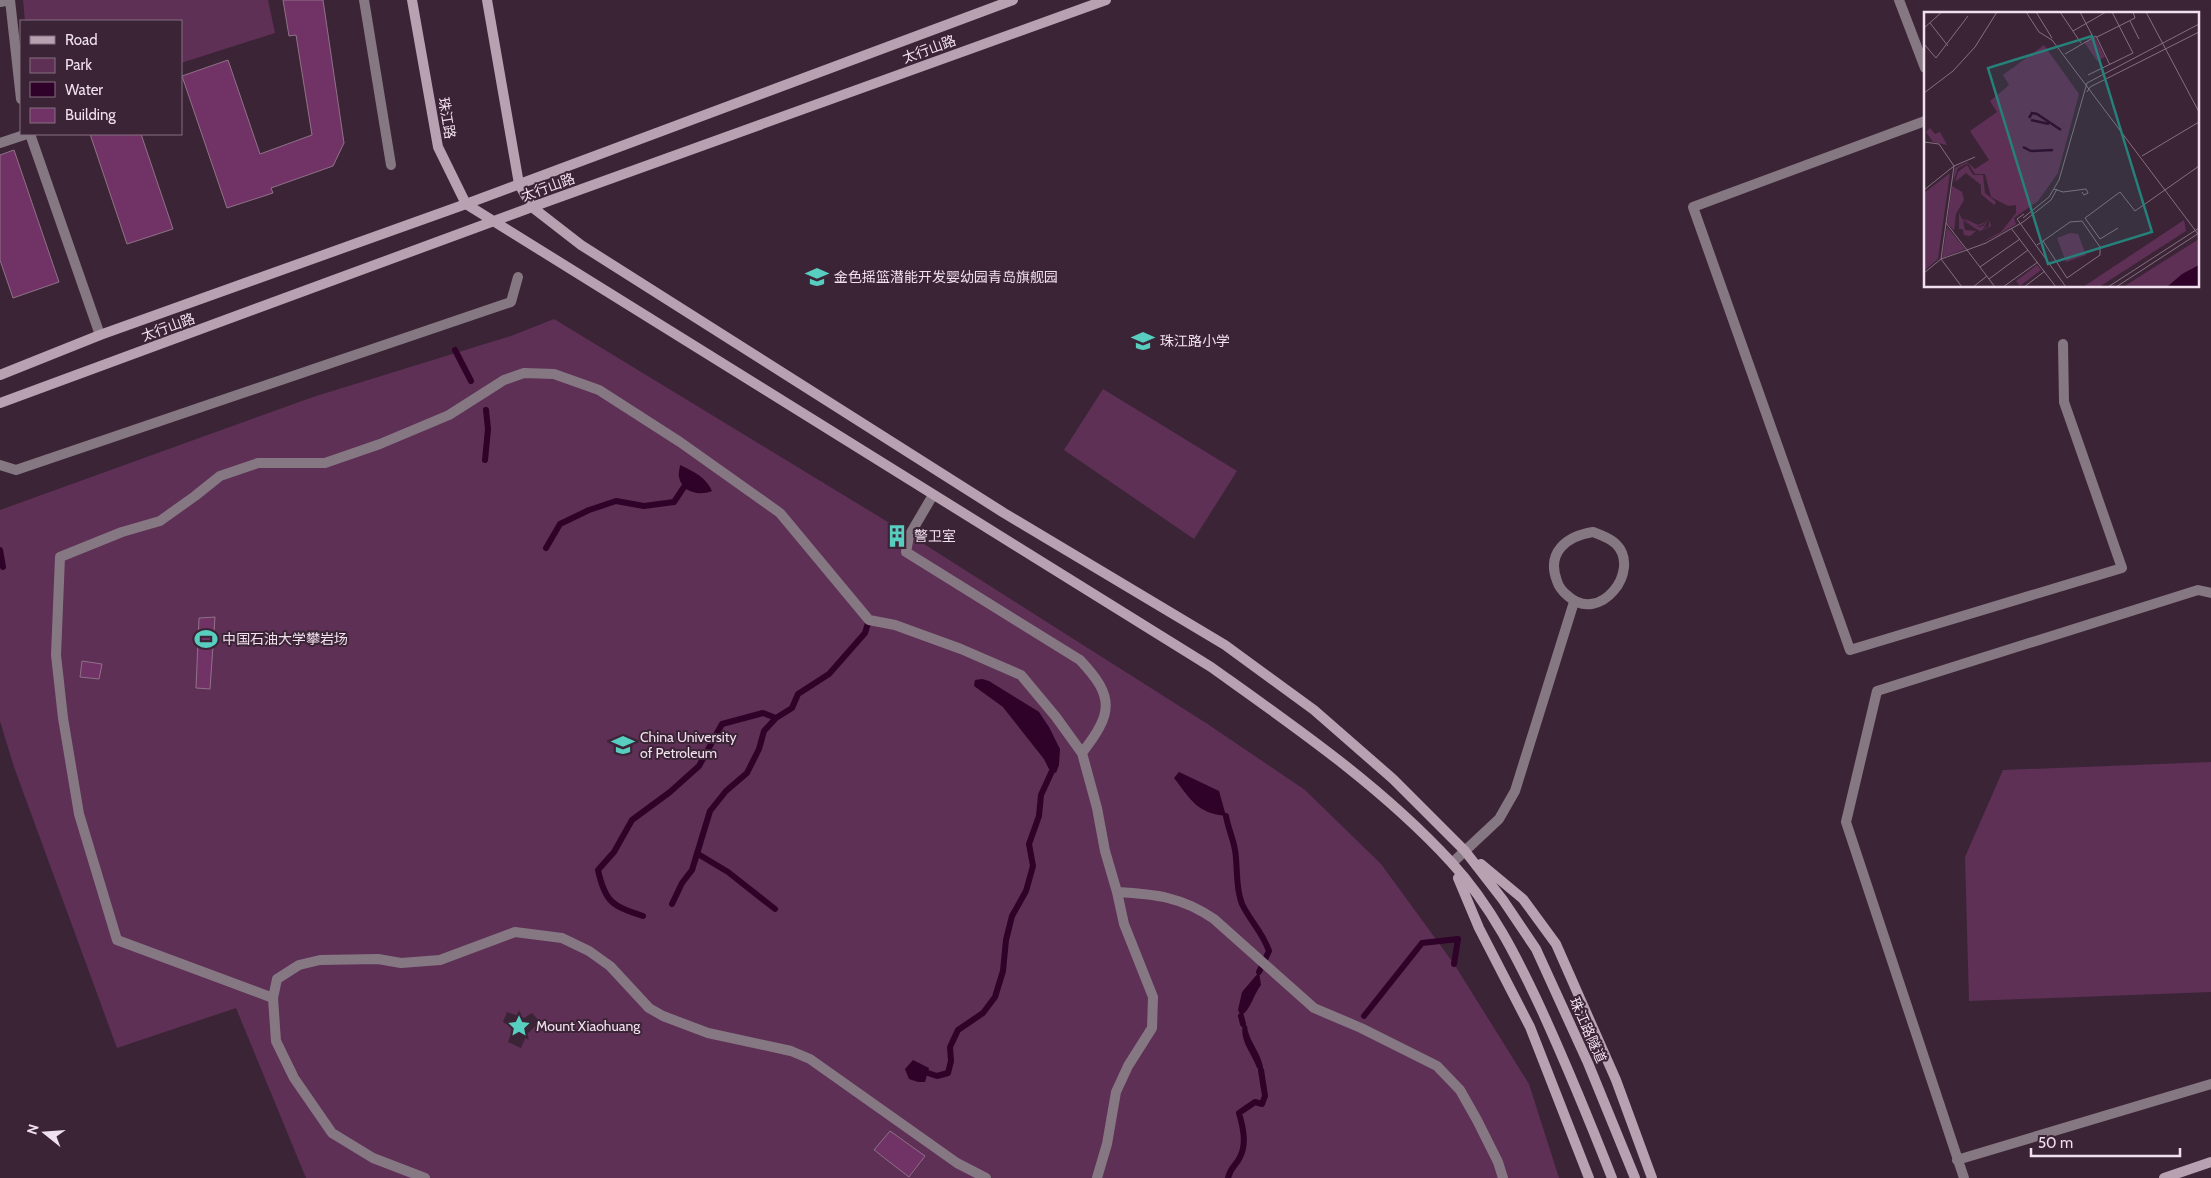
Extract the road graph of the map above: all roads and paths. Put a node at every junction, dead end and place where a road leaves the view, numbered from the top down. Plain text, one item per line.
1 (10, 0) edge
2 (364, 0) edge
3 (412, 0) edge
4 (487, 0) edge
5 (1013, 0) edge
6 (1106, 0) edge
7 (1899, 0) edge
8 (0, 2) edge
9 (1924, 65) edge
10 (20, 90) edge
11 (1924, 121) edge
12 (26, 135) edge
13 (29, 135) edge
14 (0, 143) edge
15 (391, 165) dead end
16 (519, 184) junction
17 (466, 204) junction
18 (532, 207) junction
19 (493, 222) junction
20 (518, 277) dead end
21 (100, 335) junction
22 (2064, 344) dead end
23 (0, 375) edge
24 (0, 403) edge
25 (0, 465) edge
26 (933, 495) junction
27 (2211, 593) edge
28 (1574, 602) junction
29 (1082, 753) junction
30 (1465, 851) junction
31 (1452, 863) junction
32 (1117, 892) junction
33 (273, 998) junction
34 (2211, 1084) edge
35 (1958, 1160) junction
36 (2211, 1162) edge
37 (425, 1178) edge
38 (986, 1178) edge
39 (1097, 1178) edge
40 (1503, 1178) edge
41 (1589, 1178) edge
42 (1612, 1178) edge
43 (1635, 1178) edge
44 (1652, 1178) edge
45 (1964, 1178) edge
46 (2164, 1178) edge

1 - 8 street
1 - 10 street
2 - 15 street
3 - 17 main road, 珠江路
4 - 16 main road
5 - 16 main road, 太行山路
6 - 18 main road, 太行山路
7 - 9 street
11 - 22 street
12 - 14 street
13 - 21 street
16 - 17 main road, 太行山路
16 - 18 main road
17 - 19 main road
17 - 21 main road, 太行山路
18 - 19 main road, 太行山路
18 - 30 main road
19 - 24 main road, 太行山路
19 - 26 main road
20 - 25 street
21 - 23 main road, 太行山路
26 - 29 street
26 - 31 main road
27 - 35 street
28 - 28 street
28 - 30 street
29 - 32 street
29 - 33 street
30 - 31 street
30 - 43 main road, 珠江路隧道
30 - 44 main road
31 - 41 main road
31 - 42 main road
32 - 39 street
32 - 40 street
33 - 37 street
33 - 38 street
34 - 35 street
35 - 45 street
36 - 46 main road

